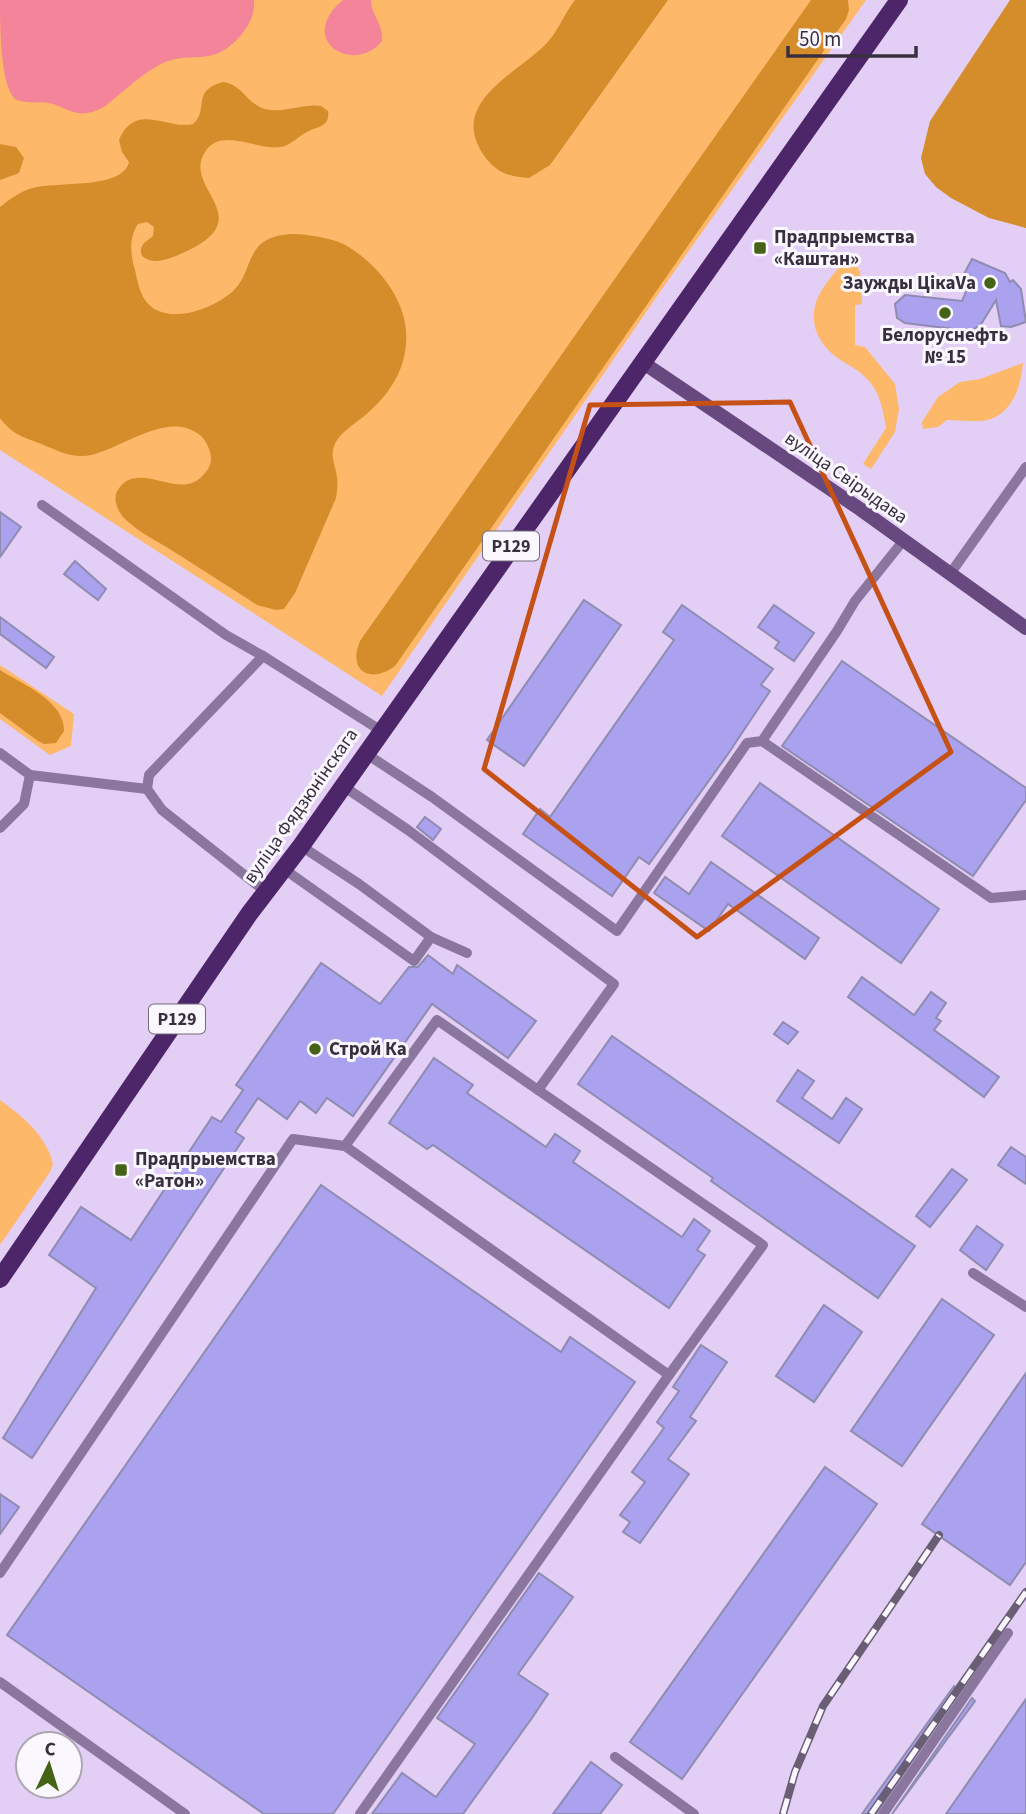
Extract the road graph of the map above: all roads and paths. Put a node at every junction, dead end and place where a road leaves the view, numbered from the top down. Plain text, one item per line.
1 (899, 0) edge
2 (642, 362) junction
3 (1026, 467) edge
4 (42, 505) dead end
5 (903, 541) junction
6 (950, 574) junction
7 (1026, 628) edge
8 (262, 656) junction
9 (380, 730) junction
10 (762, 741) junction
11 (0, 753) edge
12 (365, 753) junction
13 (30, 775) junction
14 (343, 786) junction
15 (147, 789) junction
16 (0, 828) edge
17 (301, 846) junction
18 (284, 869) junction
19 (266, 892) junction
20 (1026, 895) edge
21 (430, 937) junction
22 (467, 953) dead end
23 (538, 1090) junction
24 (345, 1146) junction
25 (973, 1273) dead end
26 (0, 1279) edge
27 (1026, 1307) edge
28 (669, 1375) junction
29 (0, 1573) edge
30 (1009, 1633) dead end
31 (0, 1682) edge
32 (615, 1757) dead end
33 (186, 1814) edge
34 (360, 1814) edge
35 (694, 1814) edge
36 (883, 1814) edge

1 - 2 main road, Р129
2 - 5 main road, вуліца Свірыдава
2 - 9 main road, вуліца Фядзюнінскага / Р129
3 - 6 lane
4 - 8 lane
5 - 6 main road, вуліца Свірыдава
5 - 10 lane
6 - 7 main road, вуліца Свірыдава
8 - 9 lane
8 - 15 lane
9 - 12 main road, вуліца Фядзюнінскага / Р129
10 - 12 lane
10 - 20 lane
11 - 13 lane
12 - 14 main road, вуліца Фядзюнінскага / Р129
13 - 15 lane
13 - 16 lane
14 - 17 main road, вуліца Фядзюнінскага / Р129
14 - 23 lane
15 - 19 lane
17 - 18 main road, вуліца Фядзюнінскага / Р129
17 - 21 lane
18 - 19 main road, вуліца Фядзюнінскага / Р129
18 - 21 lane
19 - 26 main road, вуліца Фядзюнінскага / Р129
21 - 22 lane
23 - 24 lane
23 - 28 lane
24 - 28 lane
24 - 29 lane
25 - 27 lane
28 - 34 lane
30 - 36 lane
31 - 33 lane
32 - 35 lane

